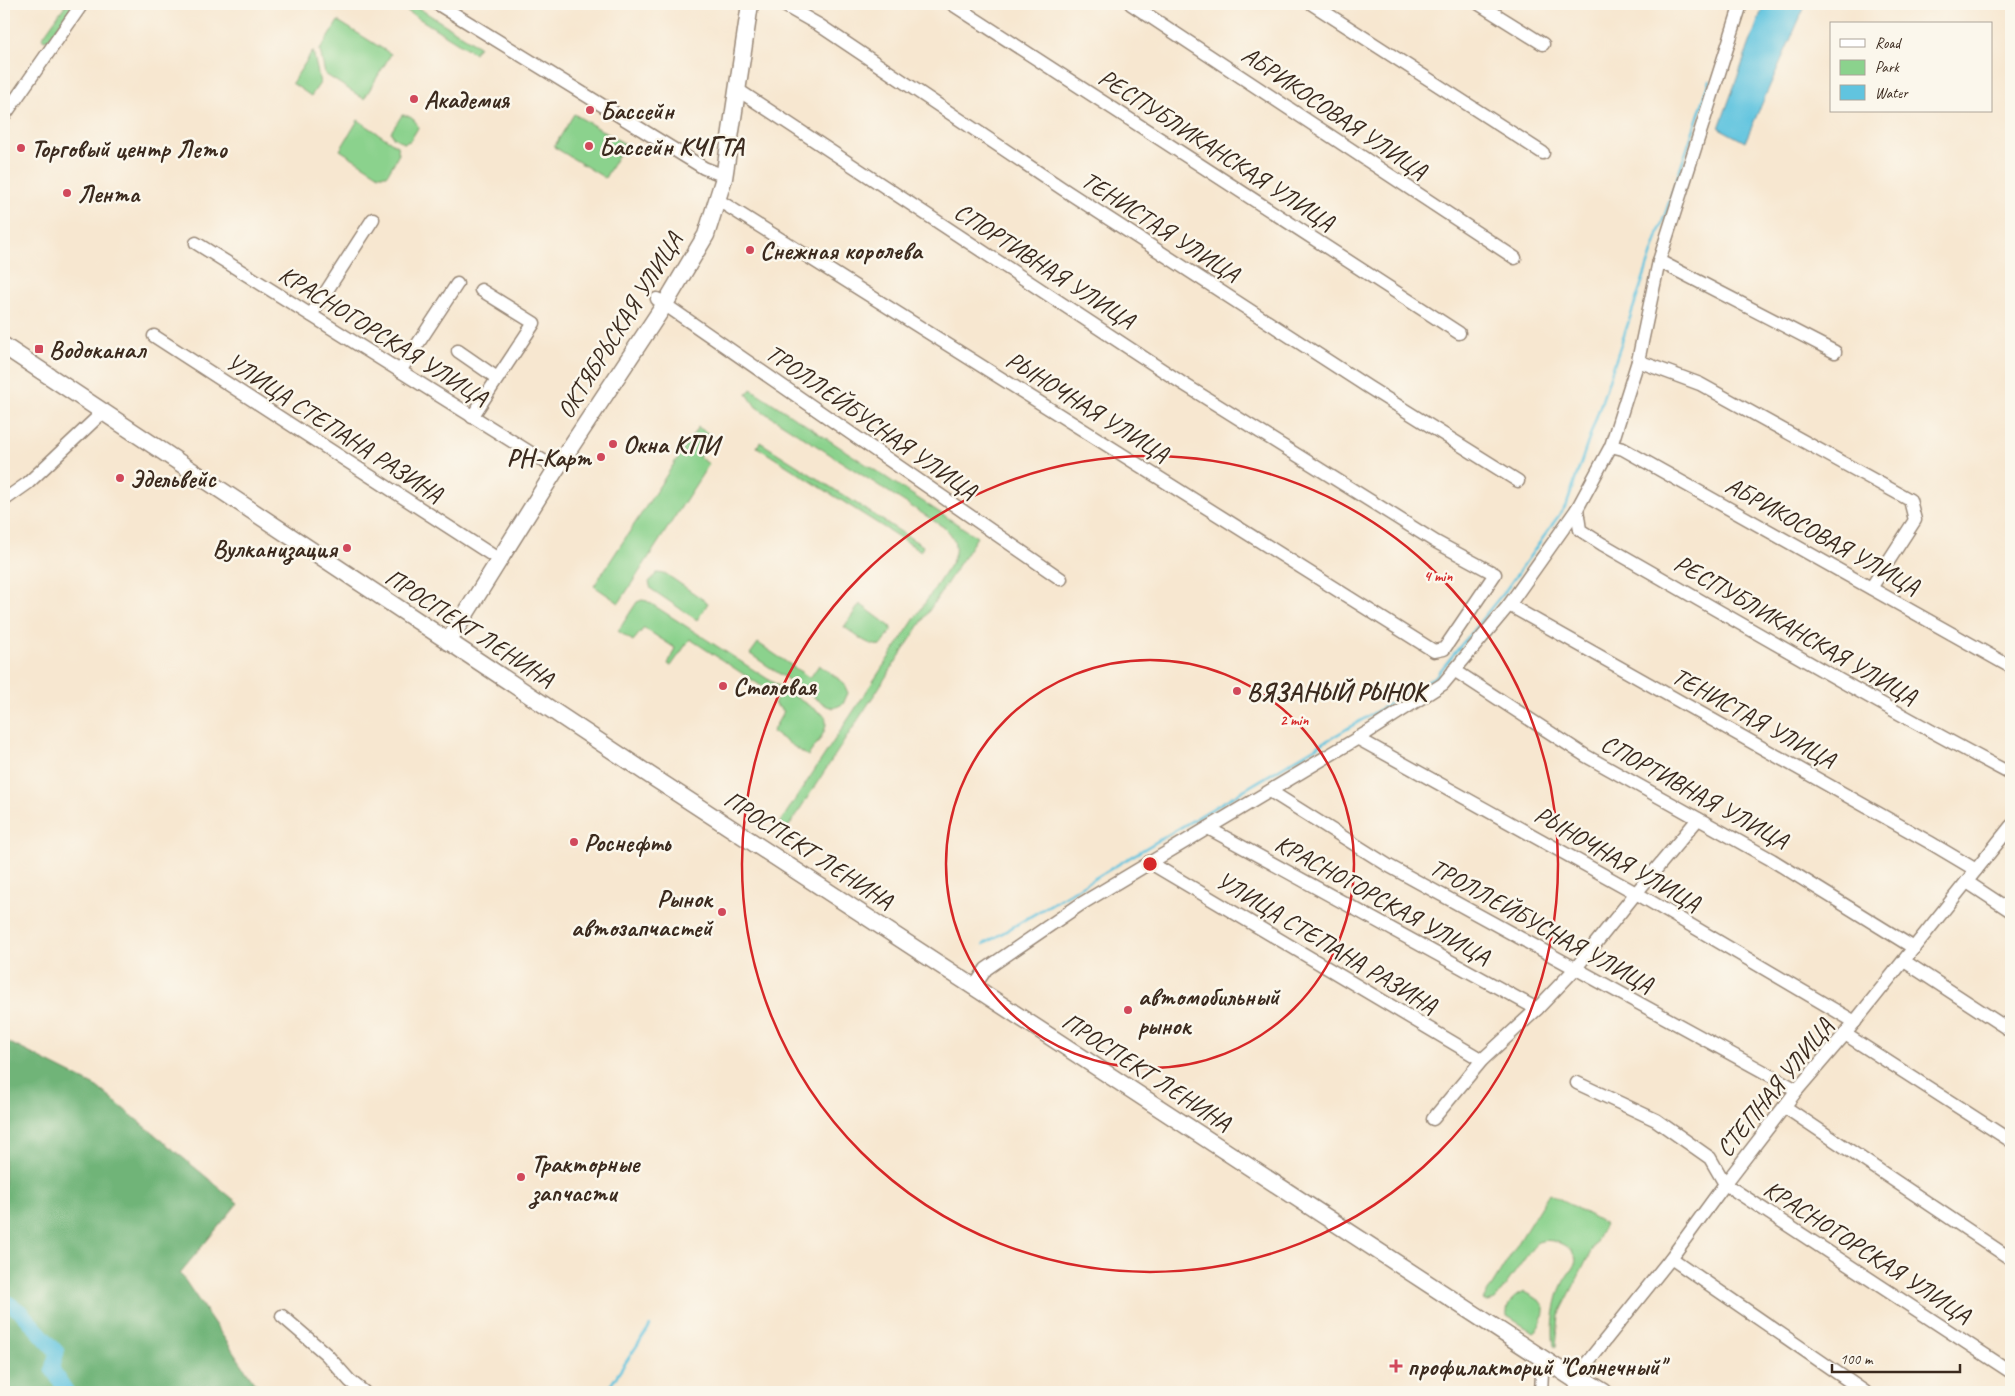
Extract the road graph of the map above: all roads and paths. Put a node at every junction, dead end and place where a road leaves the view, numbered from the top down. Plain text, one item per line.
1 (82, 4) edge
2 (438, 4) edge
3 (742, 4) edge
4 (750, 4) edge
5 (782, 4) edge
6 (952, 4) edge
7 (1131, 4) edge
8 (1312, 4) edge
9 (1479, 4) edge
10 (1741, 4) edge
11 (1543, 44) dead end
12 (738, 90) junction
13 (4, 116) edge
14 (1544, 153) dead end
15 (717, 173) junction
16 (718, 200) junction
17 (373, 219) dead end
18 (196, 243) dead end
19 (1515, 258) dead end
20 (1659, 261) junction
21 (457, 284) dead end
22 (482, 290) dead end
23 (661, 302) junction
24 (310, 315) junction
25 (1458, 333) dead end
26 (154, 336) dead end
27 (4, 346) edge
28 (458, 351) dead end
29 (1835, 352) dead end
30 (1638, 361) junction
31 (400, 371) junction
32 (497, 378) junction
33 (102, 413) junction
34 (472, 416) junction
35 (1610, 446) junction
36 (550, 465) junction
37 (1518, 481) dead end
38 (4, 500) edge
39 (1577, 508) junction
40 (495, 557) junction
41 (1061, 579) dead end
42 (1870, 588) junction
43 (1509, 605) junction
44 (443, 639) junction
45 (1434, 651) joint
46 (2011, 667) edge
47 (1454, 670) junction
48 (1357, 738) junction
49 (2011, 774) edge
50 (1270, 791) junction
51 (1698, 818) junction
52 (2011, 826) edge
53 (1208, 828) junction
54 (1149, 862) junction
55 (1976, 870) junction
56 (1967, 882) junction
57 (1636, 893) junction
58 (2011, 911) edge
59 (1914, 948) junction
60 (1904, 961) junction
61 (1575, 969) junction
62 (974, 987) junction
63 (1537, 1009) junction
64 (1855, 1022) junction
65 (2011, 1030) edge
66 (1845, 1034) junction
67 (1482, 1060) junction
68 (1577, 1083) dead end
69 (1797, 1090) junction
70 (1785, 1107) junction
71 (1433, 1119) dead end
72 (2011, 1141) edge
73 (1725, 1184) junction
74 (1672, 1258) junction
75 (2011, 1259) edge
76 (282, 1316) dead end
77 (1546, 1361) junction
78 (2011, 1372) edge
79 (1574, 1378) junction
80 (364, 1392) edge
81 (1541, 1392) edge
82 (1586, 1392) edge
83 (1604, 1392) edge
84 (1865, 1392) edge

1 - 13 street
2 - 15 street
3 - 15 main road, ОКТЯБРЬСКАЯ УЛИЦА
4 - 12 main road, ОКТЯБРЬСКАЯ УЛИЦА
5 - 37 street, ТЕНИСТАЯ УЛИЦА
6 - 25 street, РЕСПУБЛИКАНСКАЯ УЛИЦА
7 - 19 street, АБРИКОСОВАЯ УЛИЦА
8 - 14 street
9 - 11 street
10 - 20 street
12 - 16 main road, ОКТЯБРЬСКАЯ УЛИЦА
12 - 45 street, СПОРТИВНАЯ УЛИЦА
15 - 23 main road, ОКТЯБРЬСКАЯ УЛИЦА
16 - 23 main road, ОКТЯБРЬСКАЯ УЛИЦА
16 - 45 street, РЫНОЧНАЯ УЛИЦА
17 - 24 street
18 - 24 street, КРАСНОГОРСКАЯ УЛИЦА
20 - 29 street
20 - 30 street
21 - 31 street
22 - 32 street
23 - 36 main road, ОКТЯБРЬСКАЯ УЛИЦА
23 - 40 main road, ОКТЯБРЬСКАЯ УЛИЦА
23 - 41 street, ТРОЛЛЕЙБУСНАЯ УЛИЦА
24 - 31 street, КРАСНОГОРСКАЯ УЛИЦА
26 - 40 street, УЛИЦА СТЕПАНА РАЗИНА
27 - 33 main road, ПРОСПЕКТ ЛЕНИНА
28 - 32 street
30 - 35 street
30 - 42 street
31 - 34 street, КРАСНОГОРСКАЯ УЛИЦА
32 - 34 street
33 - 38 street
33 - 44 main road, ПРОСПЕКТ ЛЕНИНА
34 - 36 street, КРАСНОГОРСКАЯ УЛИЦА
35 - 39 street
35 - 42 street, АБРИКОСОВАЯ УЛИЦА
36 - 40 main road, ОКТЯБРЬСКАЯ УЛИЦА
39 - 43 street
39 - 49 street, РЕСПУБЛИКАНСКАЯ УЛИЦА
40 - 44 main road, ОКТЯБРЬСКАЯ УЛИЦА
40 - 44 main road, ОКТЯБРЬСКАЯ УЛИЦА
42 - 46 street, АБРИКОСОВАЯ УЛИЦА
43 - 47 street
43 - 55 street, ТЕНИСТАЯ УЛИЦА
44 - 62 main road, ПРОСПЕКТ ЛЕНИНА
47 - 48 street
47 - 51 street, СПОРТИВНАЯ УЛИЦА
48 - 50 street
48 - 57 street, РЫНОЧНАЯ УЛИЦА
50 - 53 street
50 - 61 street, ТРОЛЛЕЙБУСНАЯ УЛИЦА
51 - 57 street
51 - 59 street, СПОРТИВНАЯ УЛИЦА
52 - 55 street, СТЕПНАЯ УЛИЦА
53 - 54 street
53 - 63 street, КРАСНОГОРСКАЯ УЛИЦА
54 - 62 street
54 - 67 street, УЛИЦА СТЕПАНА РАЗИНА
55 - 56 street, СТЕПНАЯ УЛИЦА
56 - 58 street
56 - 59 street, СТЕПНАЯ УЛИЦА
57 - 61 street
57 - 64 street, РЫНОЧНАЯ УЛИЦА
59 - 60 street, СТЕПНАЯ УЛИЦА
60 - 64 street, СТЕПНАЯ УЛИЦА
60 - 65 street
61 - 63 street
61 - 69 street, ТРОЛЛЕЙБУСНАЯ УЛИЦА
62 - 77 main road, ПРОСПЕКТ ЛЕНИНА
63 - 67 street
64 - 66 street, СТЕПНАЯ УЛИЦА
66 - 69 street, СТЕПНАЯ УЛИЦА
66 - 72 street
67 - 71 street
68 - 73 street
69 - 70 street, СТЕПНАЯ УЛИЦА
70 - 73 street, СТЕПНАЯ УЛИЦА
70 - 75 street
73 - 74 street, СТЕПНАЯ УЛИЦА
73 - 78 street, КРАСНОГОРСКАЯ УЛИЦА
74 - 79 street, СТЕПНАЯ УЛИЦА
74 - 84 street
76 - 80 street
77 - 79 main road, ПРОСПЕКТ ЛЕНИНА
77 - 81 street
79 - 82 main road, ПРОСПЕКТ ЛЕНИНА
79 - 83 main road

